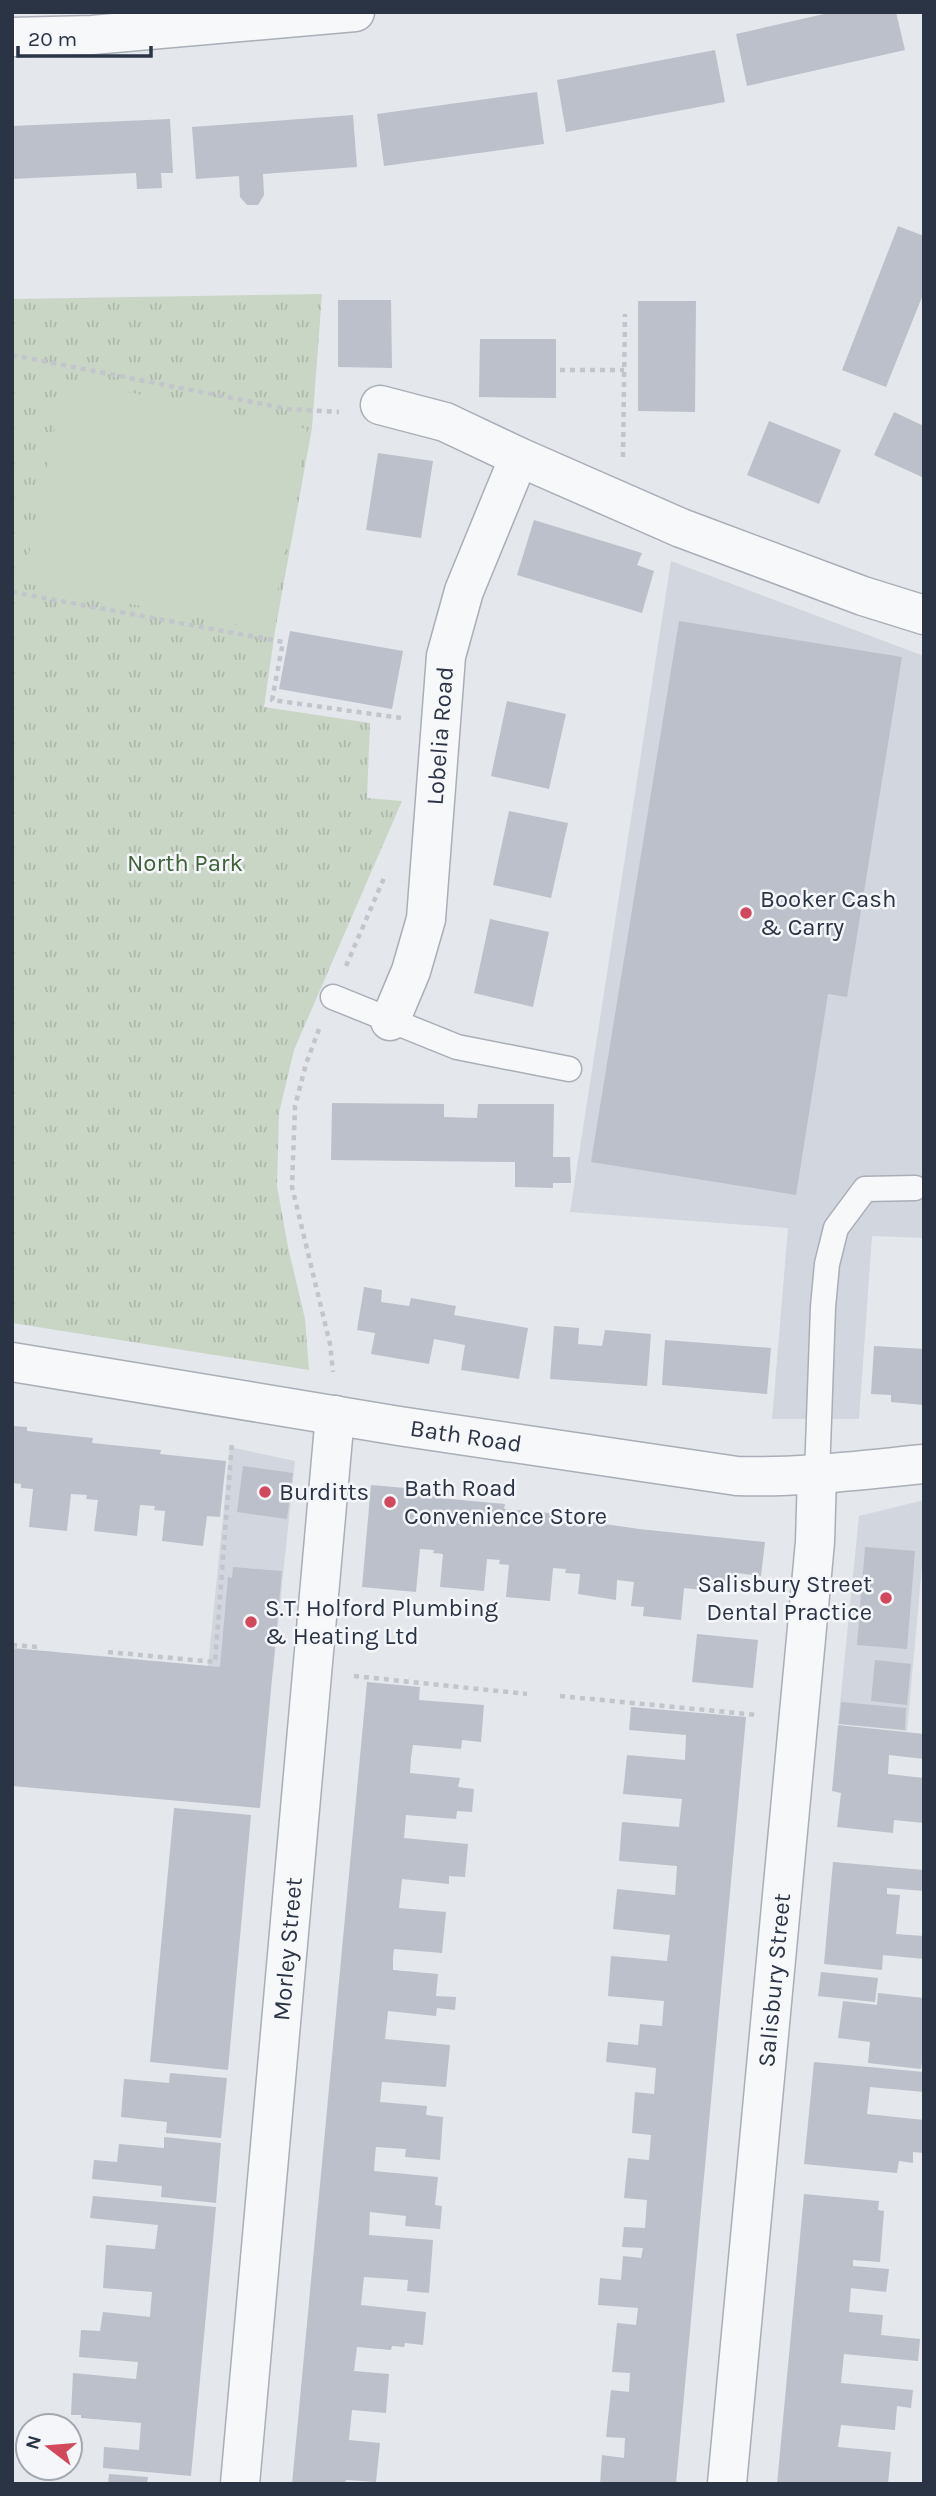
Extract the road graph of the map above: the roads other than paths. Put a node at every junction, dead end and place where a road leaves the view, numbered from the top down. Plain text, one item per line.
1 (355, 12) edge
2 (255, 17) edge
3 (92, 24) edge
4 (12, 37) edge
5 (380, 405) road end
6 (519, 457) junction
7 (924, 615) edge
8 (333, 997) road end
9 (390, 1021) junction
10 (569, 1069) dead end
11 (915, 1188) dead end
12 (12, 1362) edge
13 (335, 1415) junction
14 (924, 1464) edge
15 (817, 1475) junction
16 (240, 2484) edge
17 (727, 2484) edge

1 - 2 street
2 - 3 street
3 - 4 street
5 - 6 street
6 - 7 street
6 - 9 street, Lobelia Road
8 - 9 lane
9 - 10 lane
11 - 15 lane
12 - 13 street, Bath Road
13 - 15 street, Bath Road
13 - 16 street, Morley Street
14 - 15 street, Bath Road
15 - 17 street, Salisbury Street

